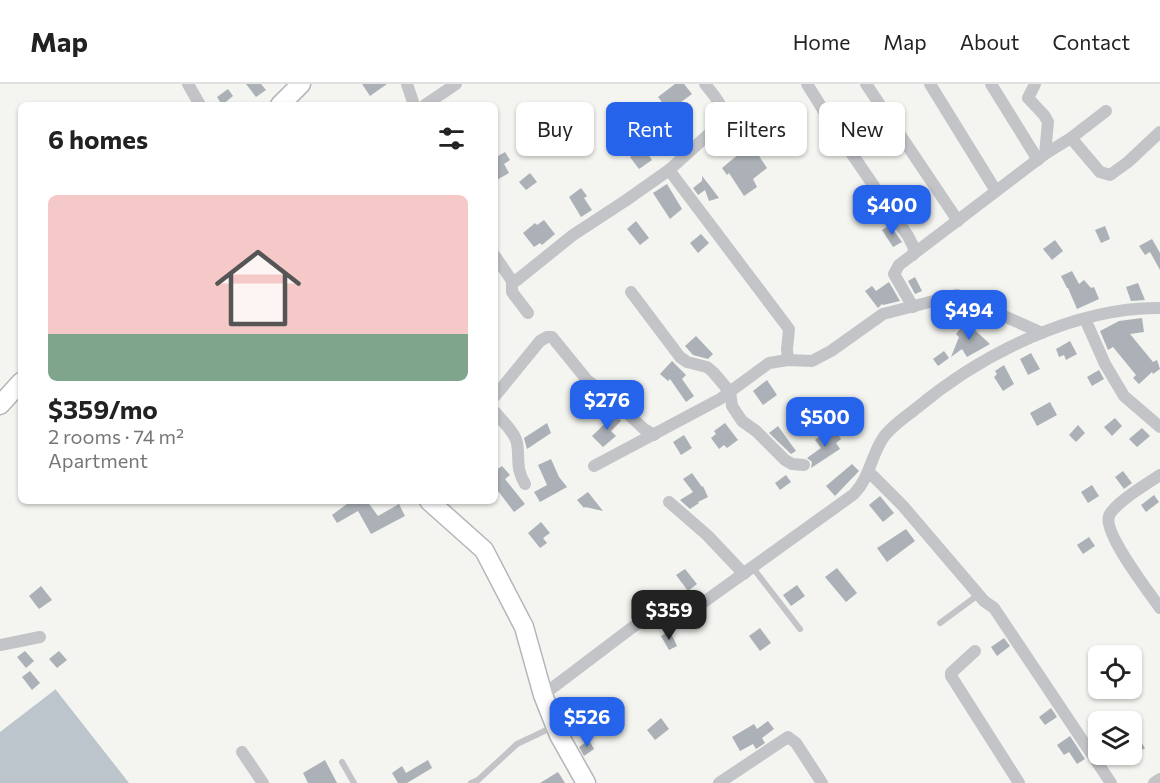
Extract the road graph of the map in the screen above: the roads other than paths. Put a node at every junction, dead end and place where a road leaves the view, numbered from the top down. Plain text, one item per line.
1 (188, 84) edge
2 (301, 84) edge
3 (407, 84) edge
4 (456, 84) edge
5 (705, 84) edge
6 (807, 84) edge
7 (866, 84) edge
8 (930, 84) edge
9 (991, 84) edge
10 (1035, 84) edge
11 (199, 102) edge
12 (283, 102) edge
13 (413, 102) edge
14 (429, 102) edge
15 (1106, 111) dead end
16 (1160, 132) edge
17 (1071, 138) junction
18 (1042, 157) junction
19 (669, 170) junction
20 (996, 191) junction
21 (958, 221) junction
22 (914, 255) junction
23 (498, 260) edge
24 (512, 281) junction
25 (632, 292) dead end
26 (913, 307) junction
27 (1160, 308) edge
28 (528, 313) dead end
29 (1085, 319) junction
30 (1042, 333) junction
31 (788, 360) junction
32 (18, 385) edge
33 (498, 392) edge
34 (730, 392) junction
35 (0, 405) edge
36 (498, 416) edge
37 (1160, 427) edge
38 (654, 435) junction
39 (804, 465) dead end
40 (594, 466) dead end
41 (869, 472) junction
42 (1158, 480) edge
43 (525, 484) dead end
44 (669, 502) dead end
45 (432, 504) edge
46 (748, 571) junction
47 (978, 595) junction
48 (1160, 608) edge
49 (940, 623) dead end
50 (800, 629) dead end
51 (40, 637) dead end
52 (0, 645) edge
53 (975, 651) dead end
54 (543, 695) junction
55 (555, 726) junction
56 (242, 752) dead end
57 (342, 762) dead end
58 (1160, 779) edge
59 (263, 783) edge
60 (354, 783) edge
61 (471, 783) edge
62 (586, 783) edge
63 (719, 783) edge
64 (822, 783) edge
65 (1019, 783) edge
66 (1111, 783) edge
67 (1154, 783) edge

1 - 11 street
2 - 12 street
3 - 13 street
4 - 14 street
5 - 19 street
6 - 22 street
7 - 21 street
8 - 20 street
9 - 18 street
10 - 18 street
15 - 17 street
16 - 17 street
17 - 18 street
18 - 20 street
19 - 24 street
19 - 31 street
20 - 21 street
21 - 22 street
22 - 26 street
23 - 24 street
24 - 28 street
25 - 34 street
26 - 30 street
26 - 31 street
27 - 29 street
29 - 30 street
29 - 37 street
30 - 41 street
31 - 34 street
32 - 35 street
33 - 38 street
34 - 38 street
34 - 39 street
36 - 43 street
38 - 40 street
41 - 46 street
41 - 47 street
42 - 48 street
44 - 46 street
45 - 54 street
46 - 50 lane
46 - 54 street
47 - 49 lane
47 - 66 street
51 - 52 street
53 - 65 street
54 - 55 street
55 - 61 lane
55 - 62 street
56 - 59 street
57 - 60 lane
58 - 67 street
63 - 64 street

